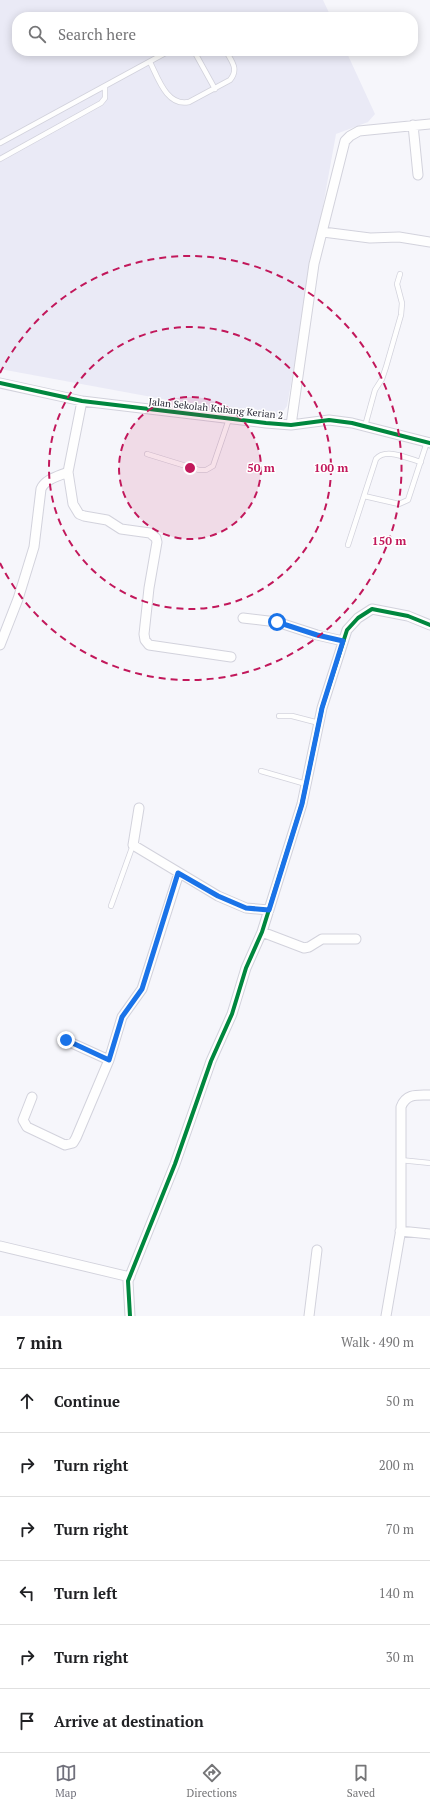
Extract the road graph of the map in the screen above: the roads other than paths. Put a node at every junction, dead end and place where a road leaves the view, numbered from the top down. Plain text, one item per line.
1 (161, 56) edge
2 (197, 56) edge
3 (229, 56) edge
4 (150, 62) junction
5 (105, 87) junction
6 (215, 89) junction
7 (430, 124) edge
8 (413, 125) junction
9 (0, 143) edge
10 (0, 159) edge
11 (418, 175) dead end
12 (322, 232) junction
13 (430, 242) edge
14 (400, 274) dead end
15 (0, 383) edge
16 (82, 401) junction
17 (229, 419) junction
18 (291, 424) junction
19 (365, 426) junction
20 (429, 443) edge
21 (147, 454) dead end
22 (421, 462) junction
23 (68, 472) junction
24 (364, 496) junction
25 (348, 545) dead end
26 (243, 618) dead end
27 (430, 625) edge
28 (343, 641) junction
29 (0, 645) edge
30 (231, 657) dead end
31 (279, 716) dead end
32 (319, 723) junction
33 (260, 771) dead end
34 (306, 784) junction
35 (139, 808) dead end
36 (133, 845) junction
37 (178, 873) junction
38 (111, 906) dead end
39 (269, 910) junction
40 (262, 932) junction
41 (356, 939) dead end
42 (66, 1040) dead end
43 (109, 1060) junction
44 (430, 1095) edge
45 (32, 1097) dead end
46 (400, 1160) junction
47 (430, 1163) edge
48 (400, 1231) junction
49 (430, 1234) edge
50 (0, 1246) edge
51 (317, 1250) dead end
52 (130, 1277) junction
53 (130, 1316) edge
54 (309, 1316) edge
55 (386, 1316) edge

1 - 4 lane
2 - 6 lane
3 - 6 lane
4 - 5 lane
4 - 6 lane
5 - 9 lane
5 - 10 lane
7 - 8 street
8 - 11 street
8 - 12 street
12 - 13 street
12 - 18 street
14 - 19 lane
15 - 16 street, Jalan Sekolah Kubang Kerian 2
16 - 17 street, Jalan Sekolah Kubang Kerian 2
16 - 23 street
17 - 18 street, Jalan Sekolah Kubang Kerian 2
17 - 21 lane
18 - 19 street, Jalan Sekolah Kubang Kerian 2
19 - 20 street, Jalan Sekolah Kubang Kerian 2
20 - 22 lane
22 - 24 lane
22 - 24 lane
23 - 29 street
23 - 30 street
24 - 25 lane
26 - 28 street
27 - 28 street
28 - 32 street
31 - 32 lane
32 - 34 street
33 - 34 lane
34 - 39 street
35 - 36 street
36 - 37 street
36 - 38 lane
37 - 39 street
37 - 43 street
39 - 40 street
40 - 41 street
40 - 52 street
42 - 43 street
43 - 45 street
44 - 46 street
46 - 47 lane
46 - 48 street
48 - 49 street
48 - 55 street
50 - 52 street
51 - 54 street
52 - 53 street

